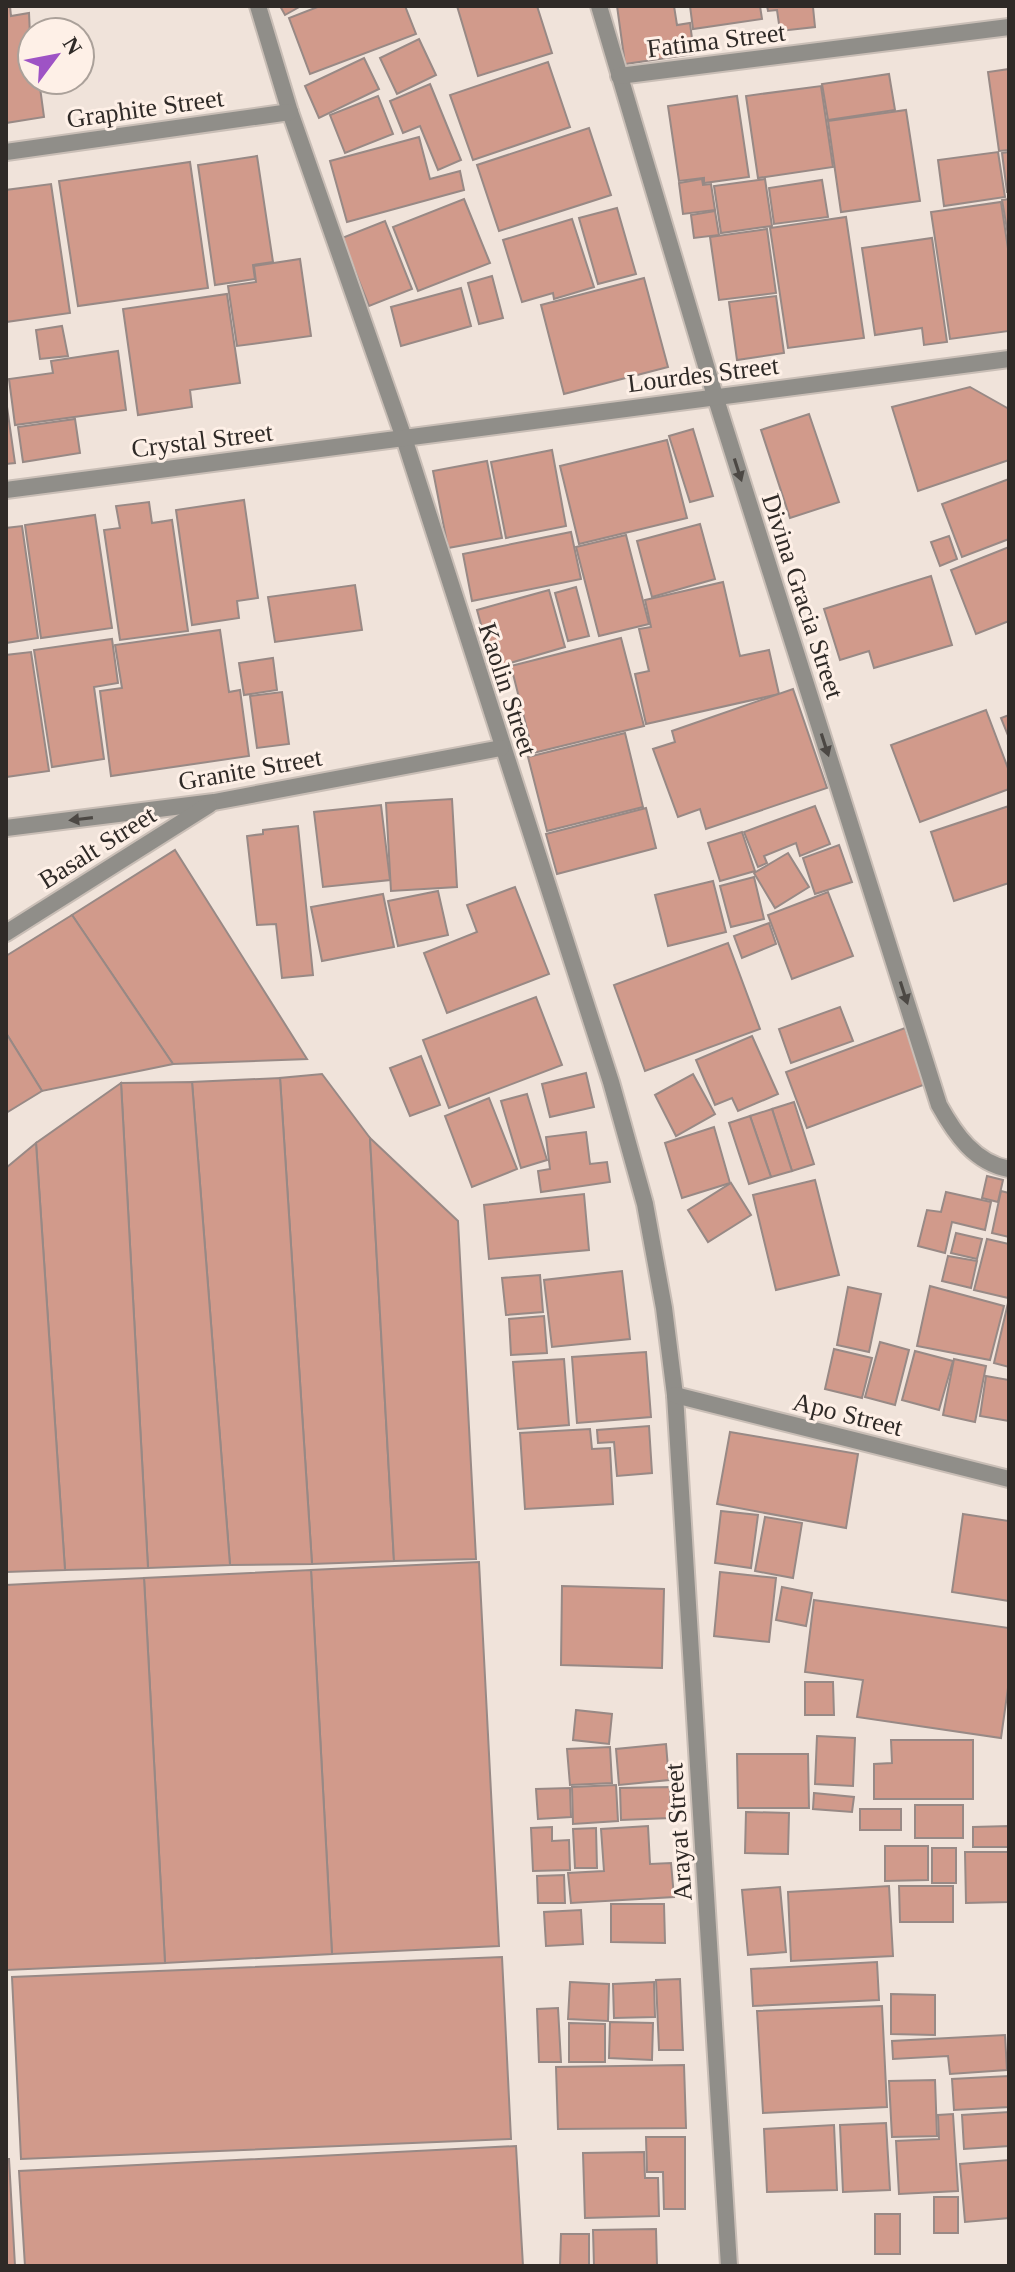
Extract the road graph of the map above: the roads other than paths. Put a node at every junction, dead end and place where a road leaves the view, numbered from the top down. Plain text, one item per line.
1 (258, 6) edge
2 (599, 6) edge
3 (1009, 27) edge
4 (619, 76) junction
5 (290, 112) junction
6 (6, 152) edge
7 (1009, 359) edge
8 (715, 396) junction
9 (404, 438) junction
10 (6, 490) edge
11 (501, 748) junction
12 (214, 802) junction
13 (6, 828) edge
14 (6, 933) edge
15 (1009, 1169) edge
16 (675, 1395) junction
17 (1009, 1479) edge
18 (729, 2266) edge

1 - 5 street, Kaolin Street
2 - 4 street, Divina Gracia Street
3 - 4 street, Fatima Street
4 - 8 street, Divina Gracia Street
5 - 6 street, Graphite Street
5 - 9 street, Kaolin Street
7 - 8 street, Lourdes Street
8 - 9 street, Lourdes Street
8 -> 15 street, Divina Gracia Street
9 - 10 street, Crystal Street
9 - 11 street, Kaolin Street
11 - 12 street, Granite Street
11 - 16 street, Kaolin Street
12 -> 13 street, Granite Street
12 - 14 street, Basalt Street
16 - 17 street, Apo Street
16 - 18 street, Arayat Street

